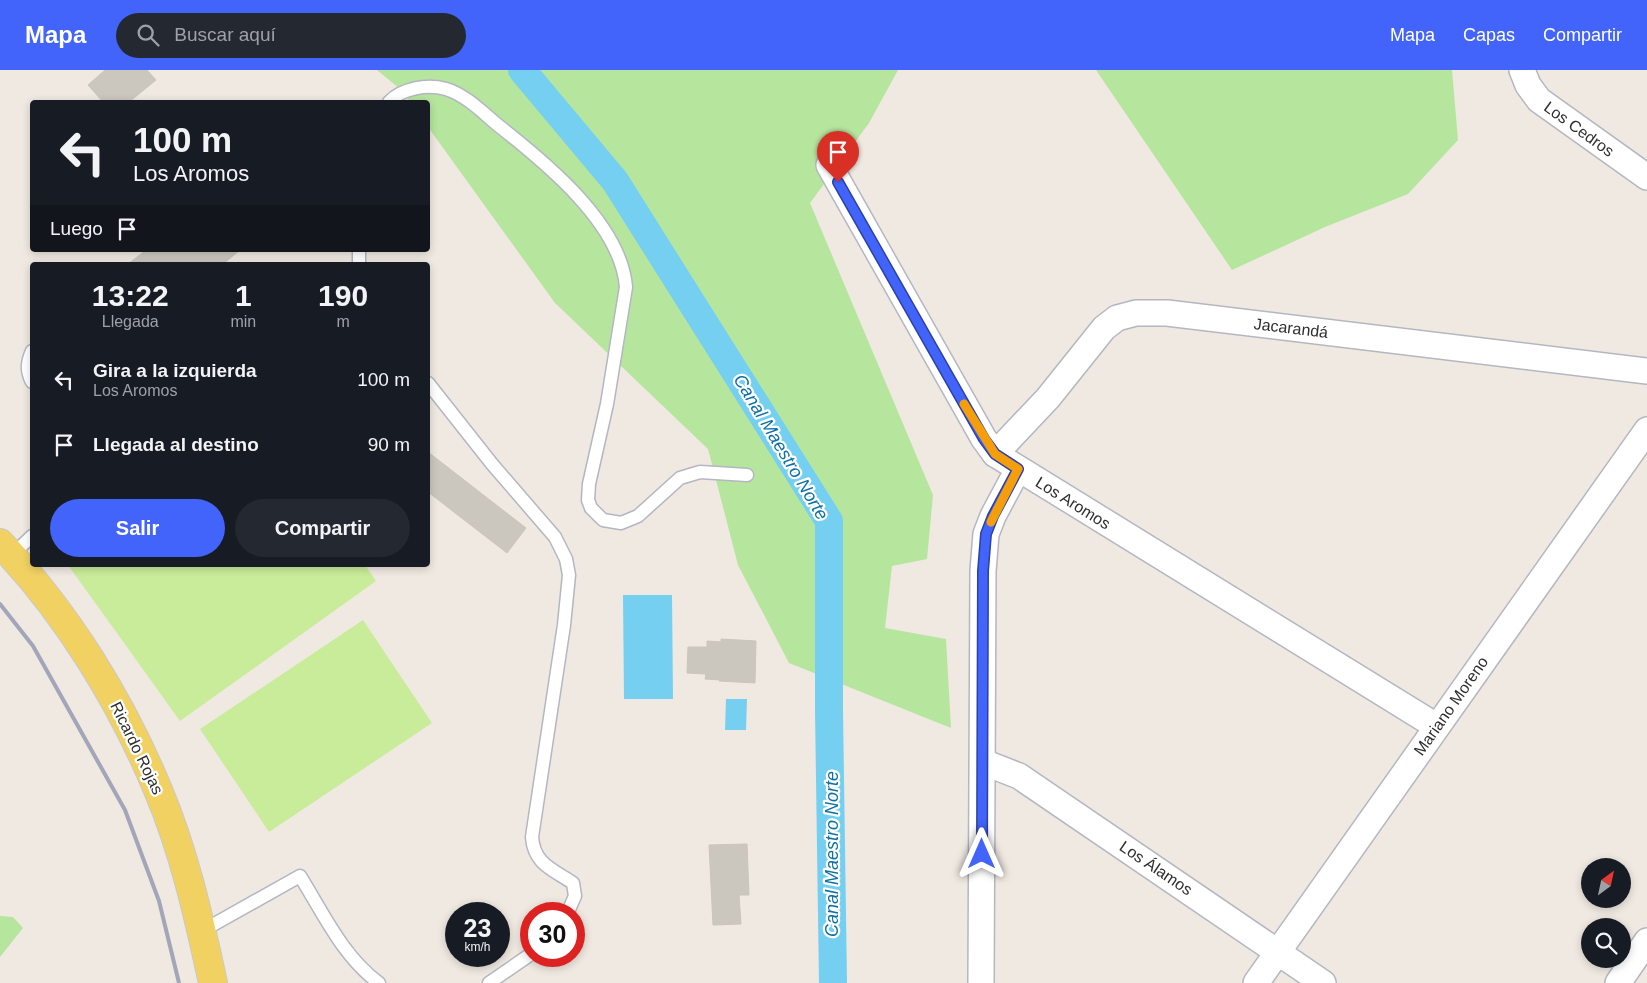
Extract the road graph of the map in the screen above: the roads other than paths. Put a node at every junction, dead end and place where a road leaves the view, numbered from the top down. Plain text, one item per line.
1 (1522, 70) edge
2 (392, 100) edge
3 (828, 165) dead end
4 (1647, 177) edge
5 (30, 356) edge
6 (1647, 371) edge
7 (30, 377) edge
8 (430, 386) edge
9 (1647, 430) edge
10 (995, 454) junction
11 (1018, 469) junction
12 (747, 475) dead end
13 (30, 537) edge
14 (6, 549) edge
15 (1436, 726) junction
16 (983, 762) junction
17 (572, 902) edge
18 (202, 931) junction
19 (1647, 941) edge
20 (1279, 951) junction
21 (520, 962) edge
22 (213, 983) edge
23 (380, 983) edge
24 (489, 983) edge
25 (981, 983) edge
26 (1256, 983) edge
27 (1323, 983) edge
28 (1618, 983) edge

1 - 4 street, Los Cedros
2 - 12 lane
3 - 10 street, Los Aromos
5 - 7 lane
6 - 10 street, Jacarandá
8 - 17 lane
9 - 15 street, Mariano Moreno
10 - 11 street, Los Aromos
11 - 15 street, Los Aromos
11 - 16 street
13 - 14 lane
14 - 18 main road, Ricardo Rojas
15 - 20 street, Mariano Moreno
16 - 20 street, Los Álamos
16 - 25 street
18 - 22 main road, Ricardo Rojas
18 - 23 lane
19 - 28 street
20 - 26 street, Mariano Moreno
20 - 27 street, Los Álamos
21 - 24 lane

